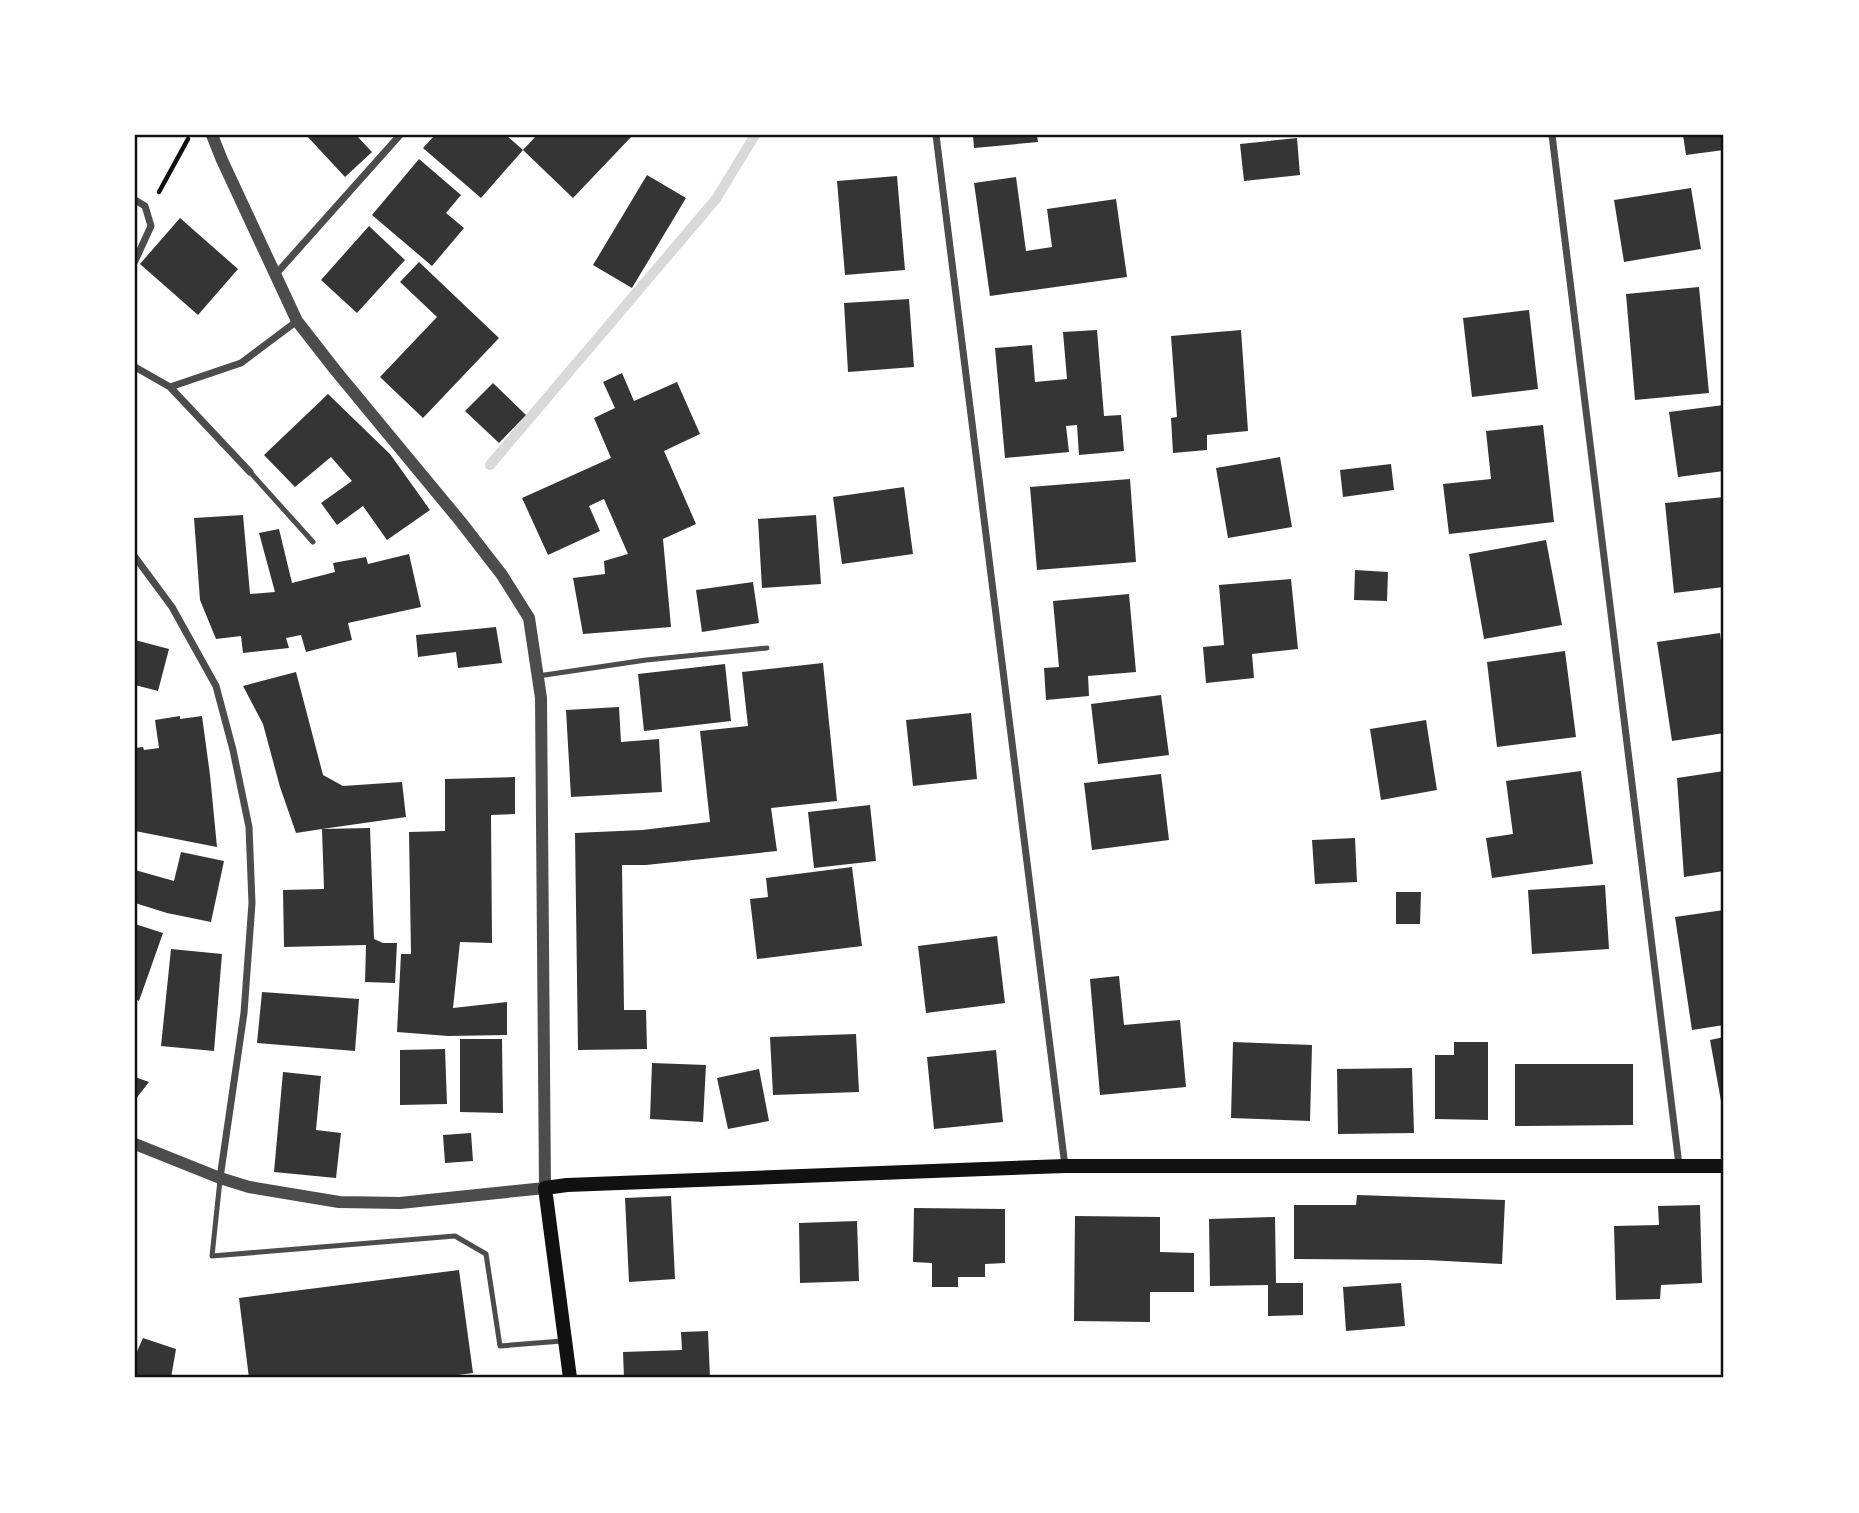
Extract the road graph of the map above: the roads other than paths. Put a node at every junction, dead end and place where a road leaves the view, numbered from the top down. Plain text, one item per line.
1 (212, 135) edge
2 (400, 135) edge
3 (936, 135) edge
4 (1552, 135) edge
5 (135, 200) edge
6 (135, 261) edge
7 (276, 274) junction
8 (297, 321) junction
9 (135, 367) edge
10 (170, 387) junction
11 (250, 472) joint
12 (313, 542) dead end
13 (135, 557) edge
14 (767, 648) dead end
15 (538, 676) junction
16 (135, 1144) edge
17 (1679, 1165) junction
18 (1065, 1166) junction
19 (1724, 1166) edge
20 (220, 1178) junction
21 (545, 1188) junction
22 (566, 1341) junction
23 (570, 1378) edge

1 - 7 street
2 - 7 street
3 - 18 street
4 - 17 street
5 - 6 street
7 - 8 street
8 - 10 street
8 - 15 street
9 - 10 street
10 - 11 street
11 - 12 lane
13 - 20 street
14 - 15 lane
15 - 21 street
16 - 20 street
17 - 18 main road
17 - 19 main road
18 - 21 main road
20 - 21 street
20 - 22 lane
21 - 22 main road
22 - 23 main road

